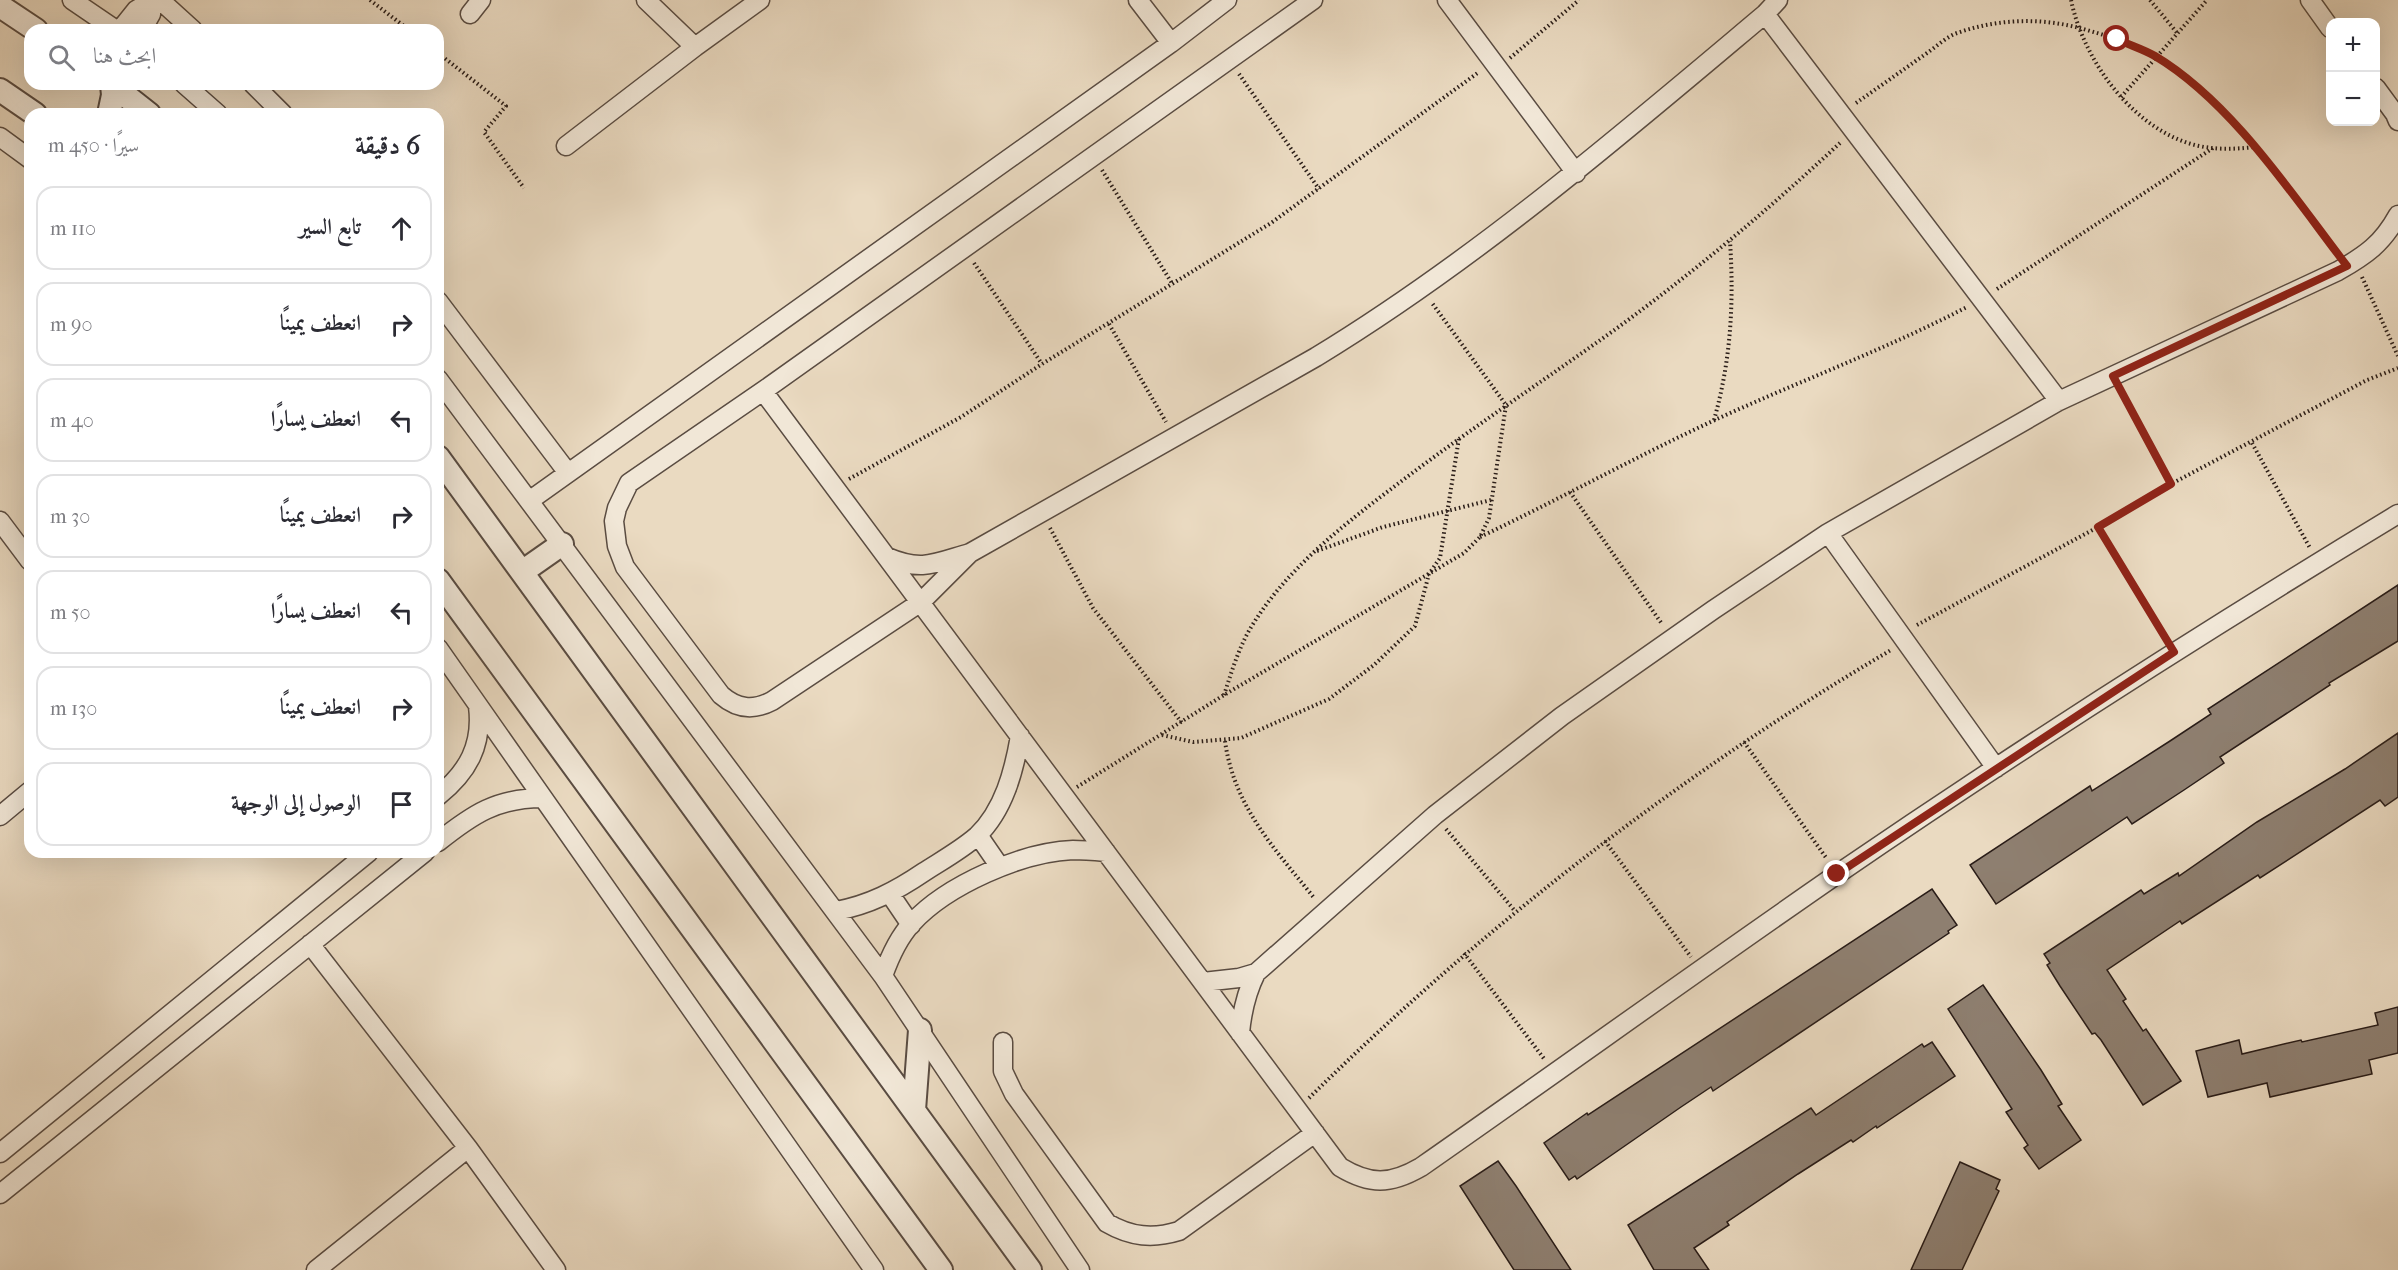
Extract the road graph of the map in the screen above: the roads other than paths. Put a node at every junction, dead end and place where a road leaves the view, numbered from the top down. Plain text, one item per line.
1 (72, 0) edge
2 (155, 0) edge
3 (645, 0) edge
4 (760, 0) edge
5 (1138, 0) edge
6 (1227, 0) edge
7 (1313, 0) edge
8 (1447, 0) edge
9 (1778, 0) edge
10 (2310, 0) edge
11 (0, 6) edge
12 (1765, 14) junction
13 (2326, 21) edge
14 (27, 24) edge
15 (107, 24) edge
16 (125, 24) edge
17 (145, 24) edge
18 (185, 24) edge
19 (1171, 43) junction
20 (694, 47) junction
21 (0, 90) edge
22 (113, 90) edge
23 (119, 90) edge
24 (191, 90) edge
25 (259, 90) edge
26 (2380, 93) edge
27 (26, 108) edge
28 (110, 108) edge
29 (142, 108) edge
30 (211, 108) edge
31 (277, 108) edge
32 (2398, 121) edge
33 (0, 137) edge
34 (566, 146) dead end
35 (24, 155) edge
36 (1576, 173) junction
37 (2398, 215) edge
38 (444, 309) edge
39 (444, 387) edge
40 (763, 391) junction
41 (2059, 401) junction
42 (444, 465) edge
43 (568, 473) junction
44 (529, 501) junction
45 (2398, 514) edge
46 (0, 520) edge
47 (1828, 533) junction
48 (562, 544) junction
49 (24, 553) edge
50 (970, 553) junction
51 (887, 557) junction
52 (522, 572) junction
53 (444, 588) edge
54 (921, 602) junction
55 (444, 656) edge
56 (478, 704) junction
57 (1020, 736) junction
58 (1996, 768) junction
59 (444, 790) edge
60 (24, 796) edge
61 (543, 798) junction
62 (0, 816) edge
63 (978, 835) junction
64 (444, 837) edge
65 (1106, 852) junction
66 (362, 858) edge
67 (418, 858) edge
68 (1000, 867) junction
69 (890, 894) junction
70 (836, 911) junction
71 (911, 924) junction
72 (310, 944) junction
73 (1256, 973) junction
74 (883, 975) junction
75 (1203, 982) junction
76 (920, 1030) junction
77 (1240, 1033) junction
78 (1003, 1042) dead end
79 (914, 1110) junction
80 (1315, 1133) junction
81 (468, 1148) junction
82 (0, 1153) edge
83 (0, 1194) edge
84 (316, 1270) edge
85 (556, 1270) edge
86 (874, 1270) edge
87 (941, 1270) edge
88 (1030, 1270) edge
89 (1080, 1270) edge

1 - 15 street
2 - 16 street
2 - 17 street
2 - 18 street
3 - 20 street
4 - 20 street
5 - 19 street
6 - 19 street
7 - 40 street
8 - 36 street
9 - 12 street
10 - 13 street
11 - 14 street
12 - 36 street
12 - 41 street
19 - 43 street
20 - 34 street
21 - 27 street
22 - 28 street
23 - 29 street
24 - 30 street
25 - 31 street
26 - 32 street
33 - 35 street
36 - 50 street
37 - 41 street
38 - 43 street
39 - 44 street
40 - 51 street
40 - 54 street
41 - 47 street
42 - 52 street
43 - 44 street
44 - 48 street
45 - 58 street
46 - 49 street
47 - 58 street
47 - 73 street
48 - 52 street
48 - 70 street
50 - 51 street
50 - 54 street
51 - 54 street
52 - 79 street
53 - 87 street
54 - 57 street
55 - 56 street
56 - 59 street
56 - 61 street
57 - 63 street
57 - 65 street
58 - 80 street
60 - 62 street
61 - 64 street
61 - 86 street
63 - 68 street
63 - 69 street
65 - 68 street
65 - 75 street
66 - 82 street
67 - 72 street
68 - 71 street
69 - 70 street
69 - 71 street
70 - 74 street
71 - 74 street
72 - 81 street
72 - 83 street
73 - 75 street
73 - 77 street
74 - 76 street
75 - 77 street
76 - 79 street
76 - 89 street
77 - 80 street
78 - 80 street
79 - 88 street
81 - 84 street
81 - 85 street

